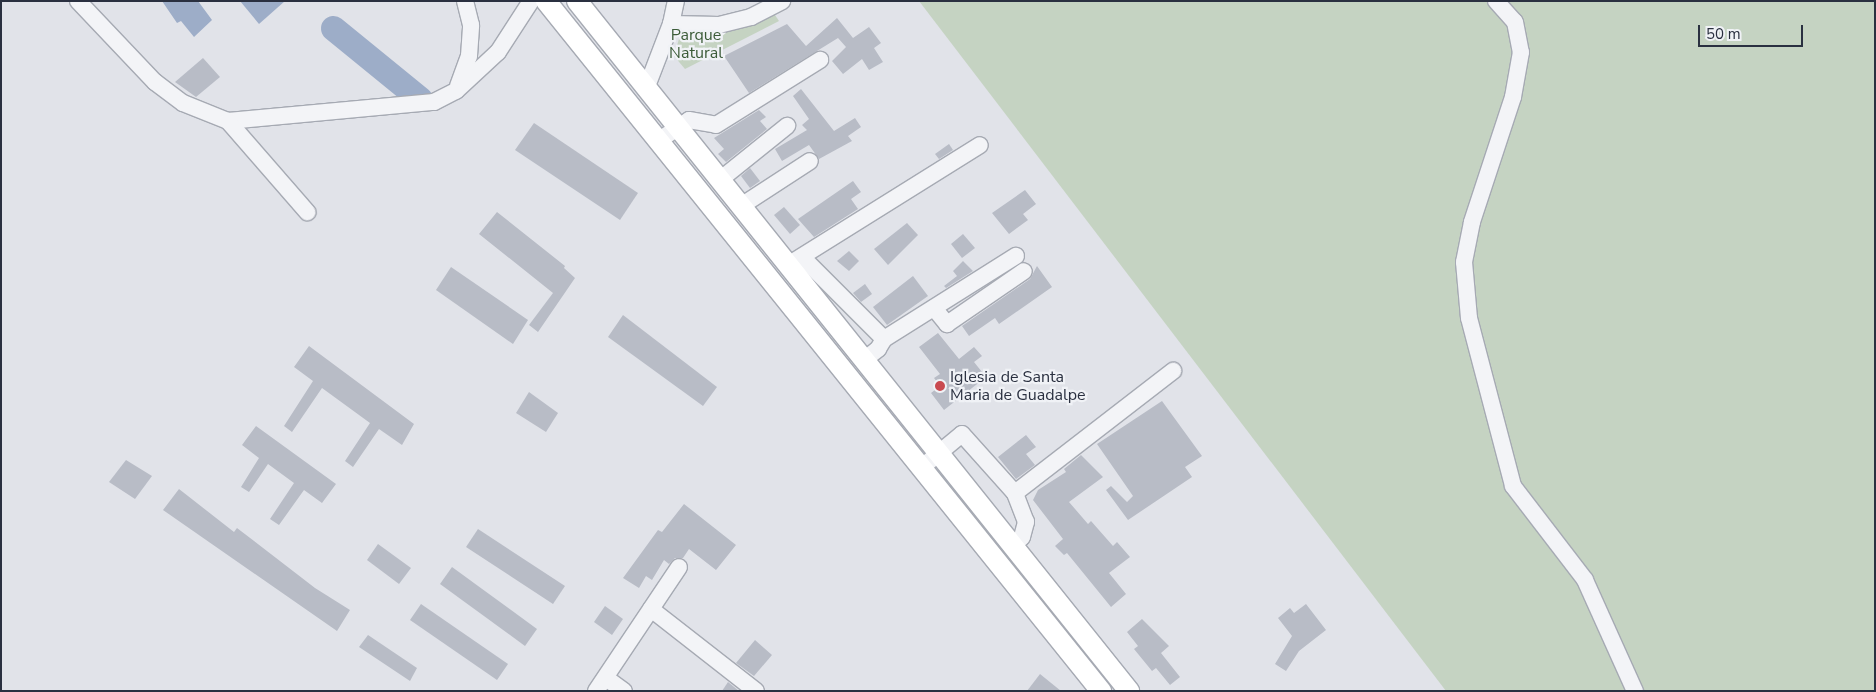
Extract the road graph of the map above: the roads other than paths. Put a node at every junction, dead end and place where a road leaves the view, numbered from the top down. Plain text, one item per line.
1 (78, 1) edge
2 (465, 1) edge
3 (531, 1) edge
4 (546, 1) edge
5 (577, 1) edge
6 (676, 1) edge
7 (782, 1) edge
8 (1496, 1) edge
9 (671, 24) junction
10 (820, 60) dead end
11 (646, 88) junction
12 (456, 91) junction
13 (228, 121) junction
14 (787, 126) dead end
15 (678, 127) junction
16 (658, 141) junction
17 (980, 145) dead end
18 (810, 161) dead end
19 (721, 179) junction
20 (741, 206) junction
21 (307, 212) dead end
22 (1016, 256) dead end
23 (795, 261) junction
24 (1024, 271) dead end
25 (934, 308) junction
26 (884, 339) junction
27 (864, 360) junction
28 (1173, 370) dead end
29 (938, 455) junction
30 (921, 468) junction
31 (1015, 493) junction
32 (1012, 547) junction
33 (679, 567) dead end
34 (651, 609) junction
35 (601, 684) edge
36 (624, 691) edge
37 (756, 691) edge
38 (1101, 691) edge
39 (1129, 691) edge
40 (1635, 691) edge

1 - 13 street
2 - 12 street
3 - 12 street
4 - 16 main road
5 - 11 main road
6 - 9 street
7 - 9 street
8 - 40 street
9 - 11 street
10 - 15 street
11 - 15 main road
12 - 13 street
13 - 21 street
14 - 19 street
15 - 16 street
15 - 19 main road
16 - 30 main road
17 - 23 street
18 - 20 street
19 - 20 main road
20 - 23 main road
22 - 25 street
23 - 26 street
23 - 27 main road
24 - 25 street
25 - 26 street
26 - 27 street
27 - 29 main road
28 - 31 street
29 - 30 street
29 - 31 street
29 - 32 main road
30 - 38 main road
31 - 32 street
32 - 39 main road
33 - 34 street
34 - 35 street
34 - 37 street
35 - 36 street

